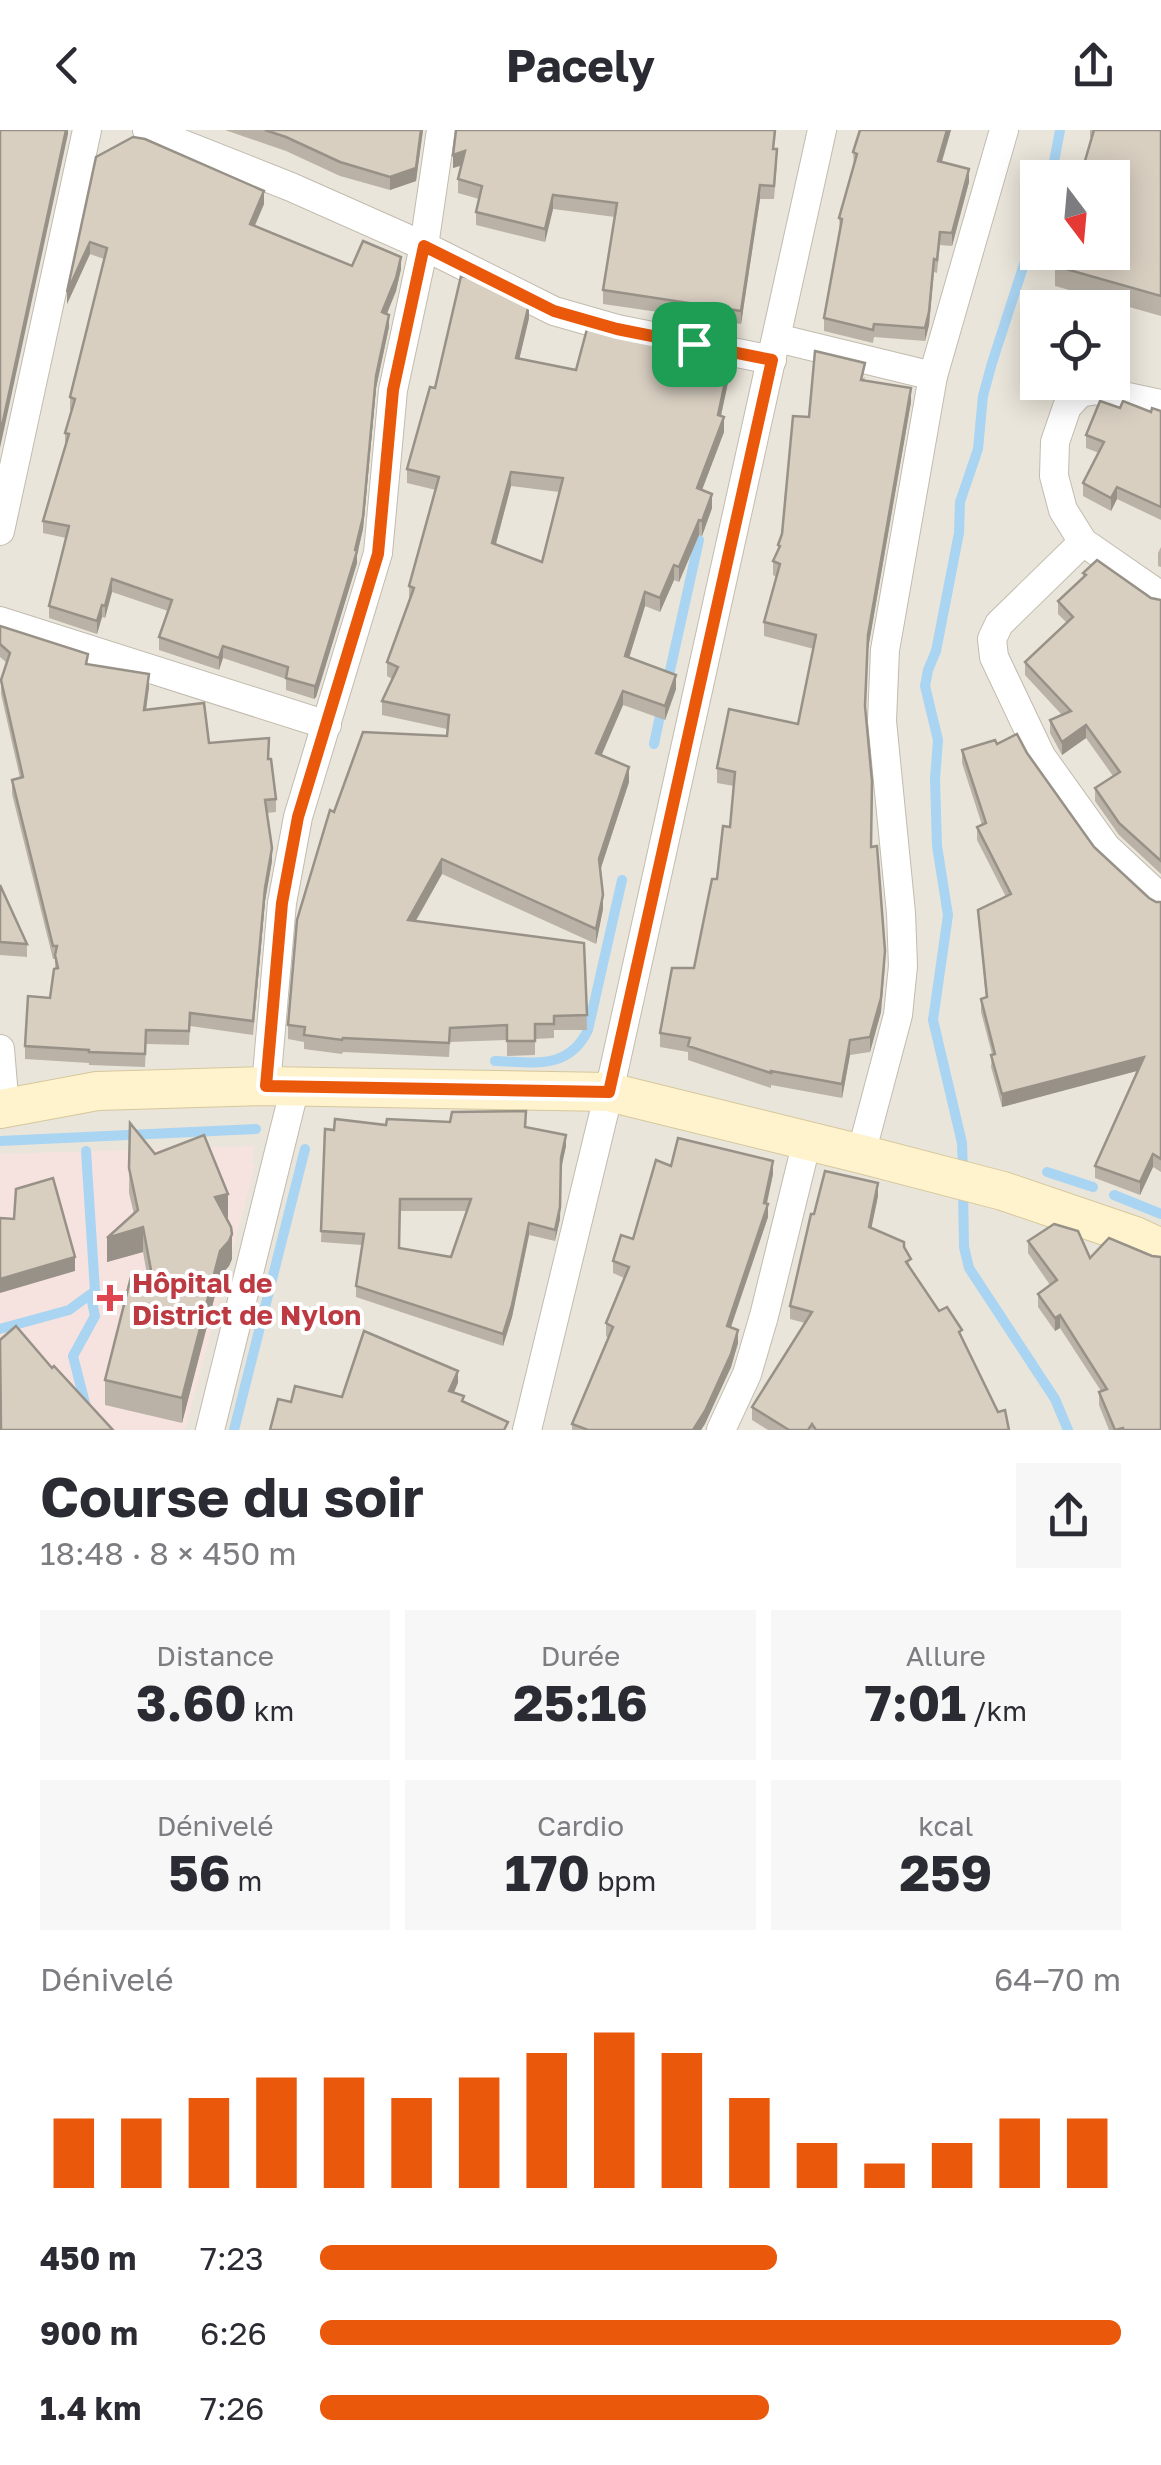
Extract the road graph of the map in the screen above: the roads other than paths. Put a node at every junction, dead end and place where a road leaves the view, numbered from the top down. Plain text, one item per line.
1 (87, 130) edge
2 (147, 130) edge
3 (441, 130) edge
4 (822, 130) edge
5 (1004, 130) edge
6 (424, 246) junction
7 (774, 349) junction
8 (933, 376) junction
9 (1161, 404) edge
10 (0, 531) edge
11 (1084, 542) junction
12 (1161, 596) edge
13 (0, 621) edge
14 (327, 726) junction
15 (1161, 898) edge
16 (0, 1049) edge
17 (280, 1086) junction
18 (609, 1092) junction
19 (2, 1109) edge
20 (806, 1141) junction
21 (873, 1157) junction
22 (1161, 1248) edge
23 (210, 1430) edge
24 (527, 1430) edge
25 (721, 1430) edge

1 - 10 street
2 - 6 street
3 - 6 street
4 - 7 street
5 - 8 street
6 - 7 street
6 - 14 street
7 - 8 street
7 - 18 street
8 - 21 street
9 - 11 street
11 - 12 street
11 - 15 street
13 - 14 street
14 - 17 street
16 - 19 street
17 - 18 street
17 - 19 street
17 - 23 street
18 - 20 street
18 - 24 street
20 - 21 street
20 - 25 street
21 - 22 street

